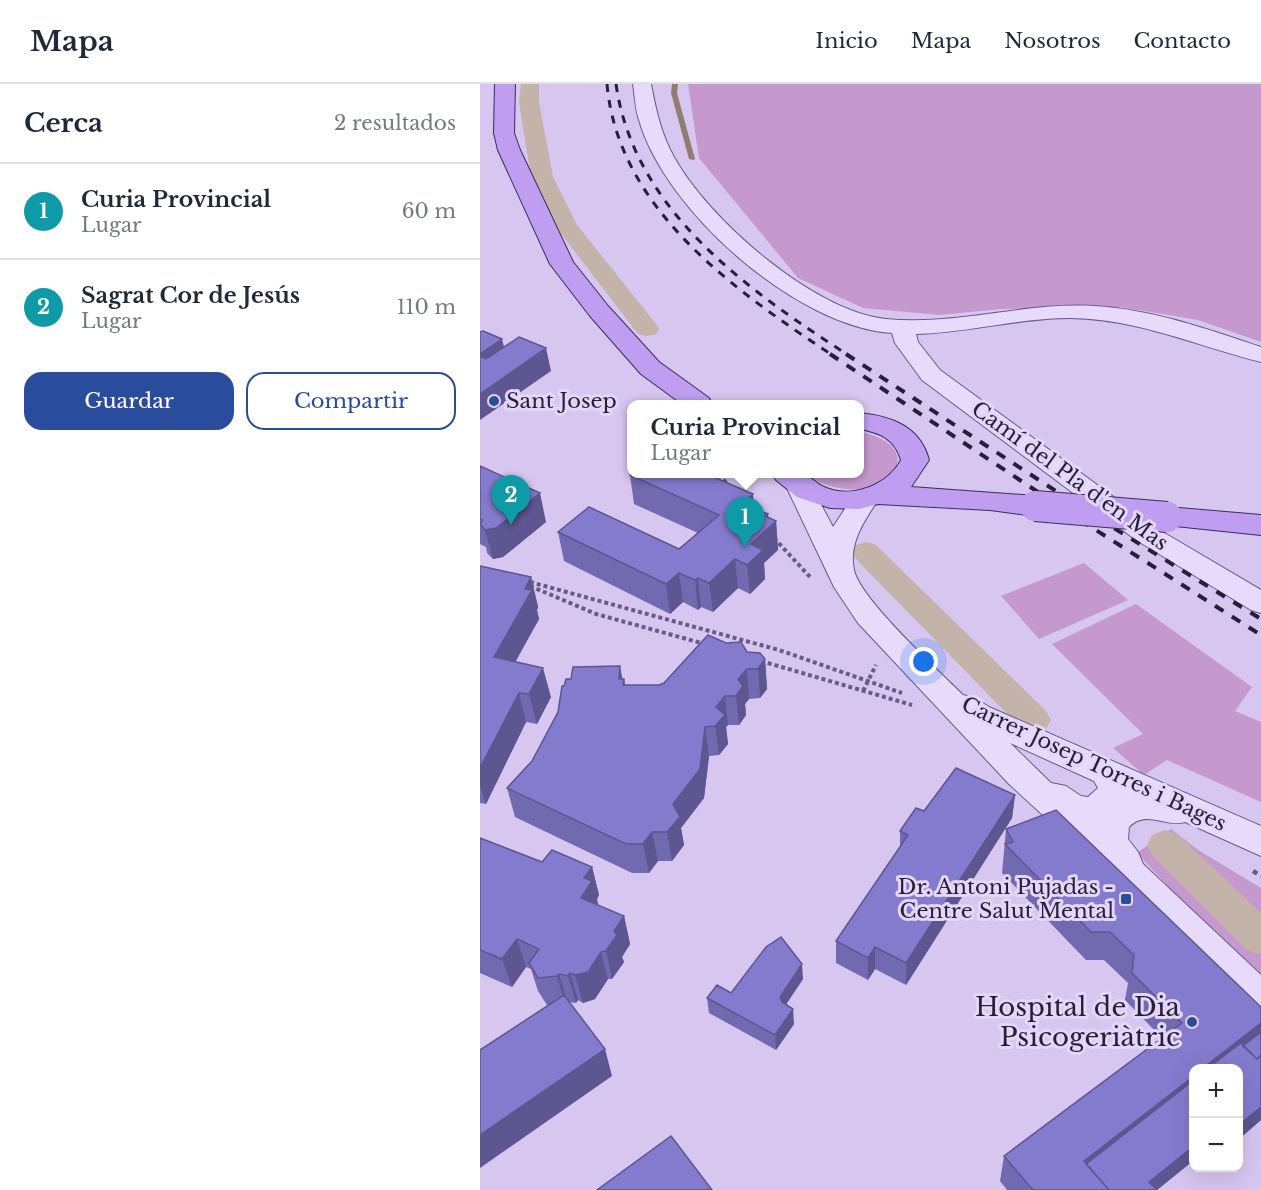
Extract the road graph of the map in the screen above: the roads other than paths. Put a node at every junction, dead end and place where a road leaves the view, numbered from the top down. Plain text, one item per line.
1 (506, 84) edge
2 (642, 84) edge
3 (901, 326) junction
4 (1261, 355) edge
5 (697, 400) edge
6 (864, 422) edge
7 (914, 452) junction
8 (791, 478) edge
9 (792, 478) edge
10 (872, 497) junction
11 (990, 501) junction
12 (1261, 525) edge
13 (829, 577) junction
14 (1261, 603) edge
15 (919, 695) junction
16 (1106, 773) junction
17 (1021, 775) junction
18 (1261, 843) edge
19 (1130, 874) junction
20 (1261, 1000) edge

1 - 5 main road
2 - 3 street
3 - 4 street
3 - 14 street, Camí del Pla d'en Mas
6 - 7 main road
7 - 10 main road
7 - 11 main road
8 - 13 street
9 - 10 main road
10 - 11 main road
10 - 13 street
11 - 12 main road, bridge
13 - 15 street
15 - 16 street, Carrer Josep Torres i Bages
15 - 17 street
16 - 17 street
16 - 18 street, Carrer Josep Torres i Bages
17 - 19 street
18 - 19 street
19 - 20 street

